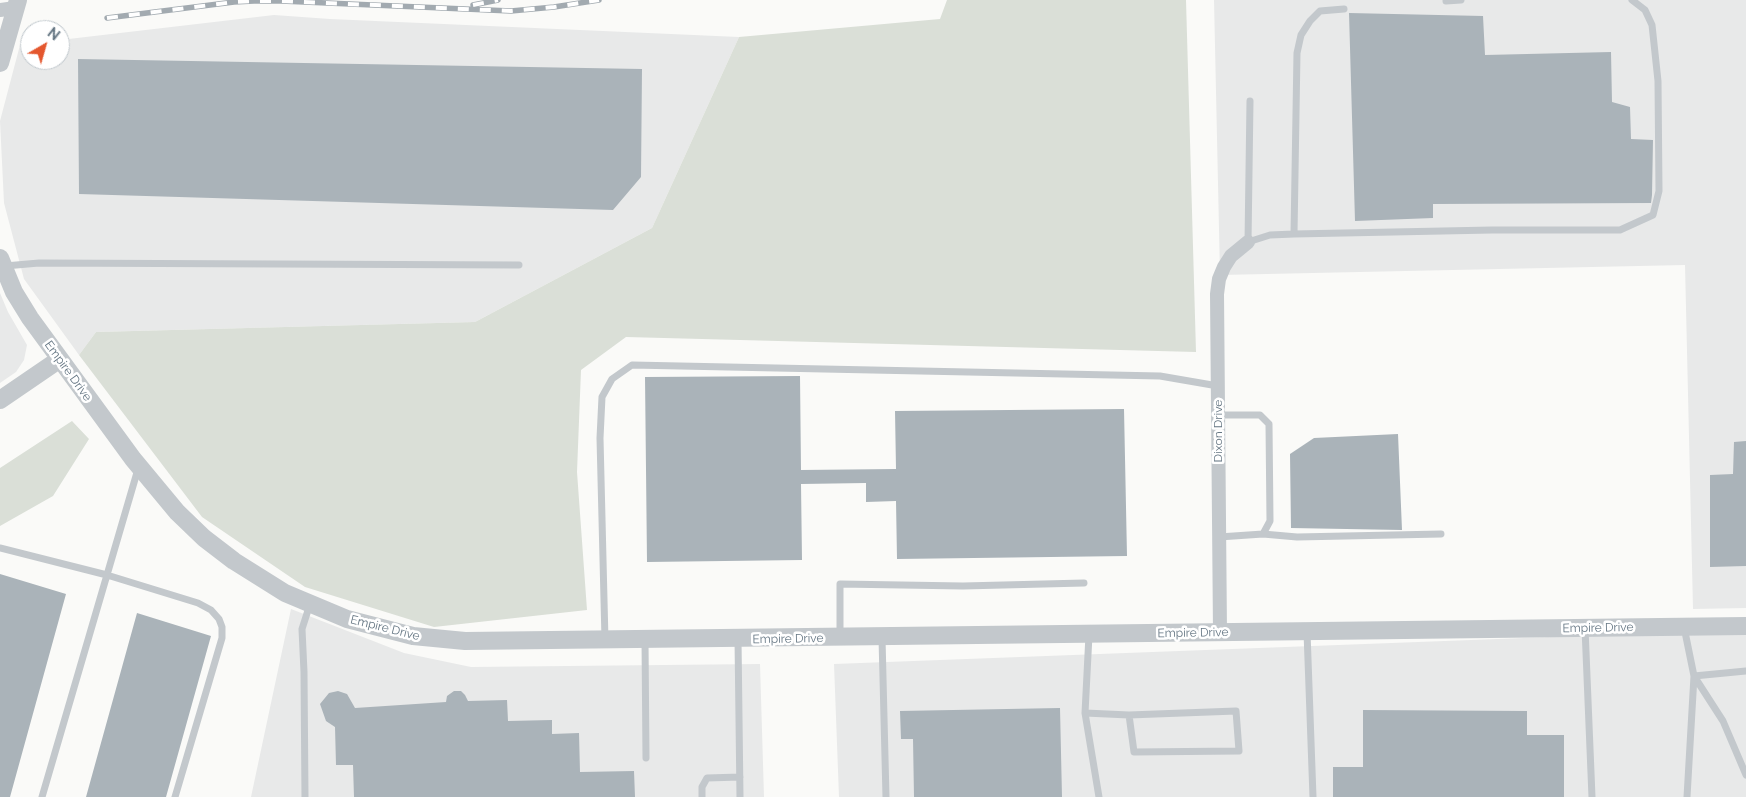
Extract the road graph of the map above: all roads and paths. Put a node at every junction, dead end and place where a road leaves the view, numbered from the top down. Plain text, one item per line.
1 (1461, 0) edge
2 (1632, 0) edge
3 (1446, 1) dead end
4 (11, 6) edge
5 (1344, 9) dead end
6 (0, 63) edge
7 (1250, 101) dead end
8 (1294, 234) junction
9 (1248, 242) junction
10 (2, 262) edge
11 (519, 265) dead end
12 (60, 359) junction
13 (1218, 386) junction
14 (0, 400) edge
15 (1218, 415) junction
16 (139, 466) junction
17 (1263, 534) junction
18 (1441, 534) dead end
19 (1219, 537) junction
20 (0, 548) edge
21 (107, 575) junction
22 (1084, 583) dead end
23 (310, 604) junction
24 (1746, 626) edge
25 (1684, 627) junction
26 (1585, 628) junction
27 (1307, 631) junction
28 (1220, 632) junction
29 (1089, 634) junction
30 (882, 637) junction
31 (840, 638) junction
32 (738, 639) junction
33 (605, 640) junction
34 (645, 640) junction
35 (1746, 672) edge
36 (1694, 676) junction
37 (1085, 713) junction
38 (1129, 715) junction
39 (646, 758) dead end
40 (1746, 775) edge
41 (740, 777) junction
42 (42, 797) edge
43 (175, 797) edge
44 (305, 797) edge
45 (702, 797) edge
46 (740, 797) edge
47 (886, 797) edge
48 (1099, 797) edge
49 (1313, 797) edge
50 (1592, 797) edge
51 (1687, 797) edge

1 - 3 lane
2 - 8 lane
4 - 6 street
5 - 8 lane
7 - 9 lane
8 - 9 lane
9 - 13 street, Dixon Drive
10 - 11 lane
10 - 12 street, Empire Drive
12 - 14 street
12 - 16 street, Empire Drive
13 - 15 street, Dixon Drive
13 - 33 lane
15 - 17 lane
15 - 19 street, Dixon Drive
16 - 21 lane
16 - 23 street, Empire Drive
17 - 18 lane
17 - 19 lane
19 - 28 street, Dixon Drive
20 - 21 lane
21 - 42 lane
21 - 43 lane
22 - 31 lane
23 - 33 street, Empire Drive
23 - 44 lane
24 - 25 street, Empire Drive
25 - 26 street, Empire Drive
25 - 36 lane
26 - 27 street, Empire Drive
26 - 50 lane
27 - 28 street, Empire Drive
27 - 49 lane
28 - 29 street, Empire Drive
29 - 30 street, Empire Drive
29 - 37 lane
30 - 31 street, Empire Drive
30 - 47 lane
31 - 32 street, Empire Drive
32 - 34 street, Empire Drive
32 - 41 lane
33 - 34 street, Empire Drive
34 - 39 lane
35 - 36 lane
36 - 40 lane
36 - 51 lane
37 - 38 lane
37 - 48 lane
38 - 38 lane
41 - 45 lane
41 - 46 lane

